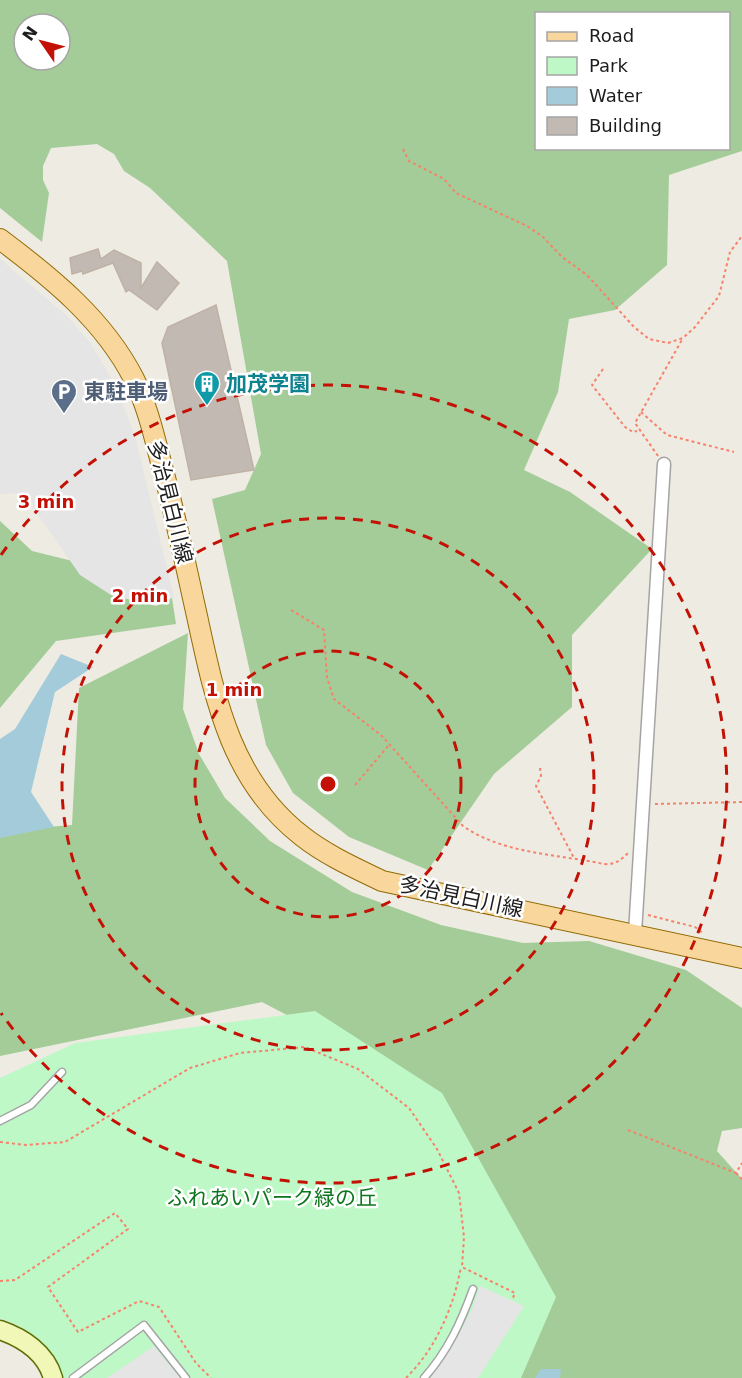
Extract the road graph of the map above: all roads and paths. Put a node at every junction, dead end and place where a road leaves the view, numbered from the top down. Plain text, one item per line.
1 (403, 149) dead end
2 (742, 236) edge
3 (0, 239) edge
4 (683, 338) junction
5 (603, 369) dead end
6 (641, 412) junction
7 (639, 430) junction
8 (734, 452) dead end
9 (664, 464) joint
10 (291, 610) dead end
11 (389, 744) junction
12 (540, 768) dead end
13 (355, 785) dead end
14 (742, 802) edge
15 (643, 804) junction
16 (641, 839) junction
17 (574, 858) junction
18 (636, 923) junction
19 (719, 951) junction
20 (742, 958) edge
21 (62, 1072) dead end
22 (0, 1121) edge
23 (628, 1130) dead end
24 (0, 1142) edge
25 (742, 1163) edge
26 (736, 1173) junction
27 (742, 1179) edge
28 (462, 1267) junction
29 (0, 1281) edge
30 (473, 1289) dead end
31 (512, 1300) dead end
32 (0, 1330) edge
33 (53, 1378) edge
34 (73, 1378) edge
35 (186, 1378) edge
36 (212, 1378) edge
37 (405, 1378) edge
38 (424, 1378) edge

1 - 4 path
2 - 4 path
3 - 18 main road, 多治見白川線
4 - 6 path
5 - 7 path
6 - 7 path
6 - 8 path
7 - 9 path
9 - 15 street
10 - 11 path
11 - 13 path
11 - 17 path
12 - 17 path
14 - 15 path
15 - 16 street
16 - 17 path
16 - 18 street
18 - 19 main road, 多治見白川線
18 - 19 path
19 - 20 main road, 多治見白川線
21 - 22 lane
23 - 26 path
24 - 28 path
25 - 26 path
26 - 27 path
28 - 31 path
28 - 37 path
29 - 36 path
30 - 38 lane
32 - 33 street
34 - 35 lane

